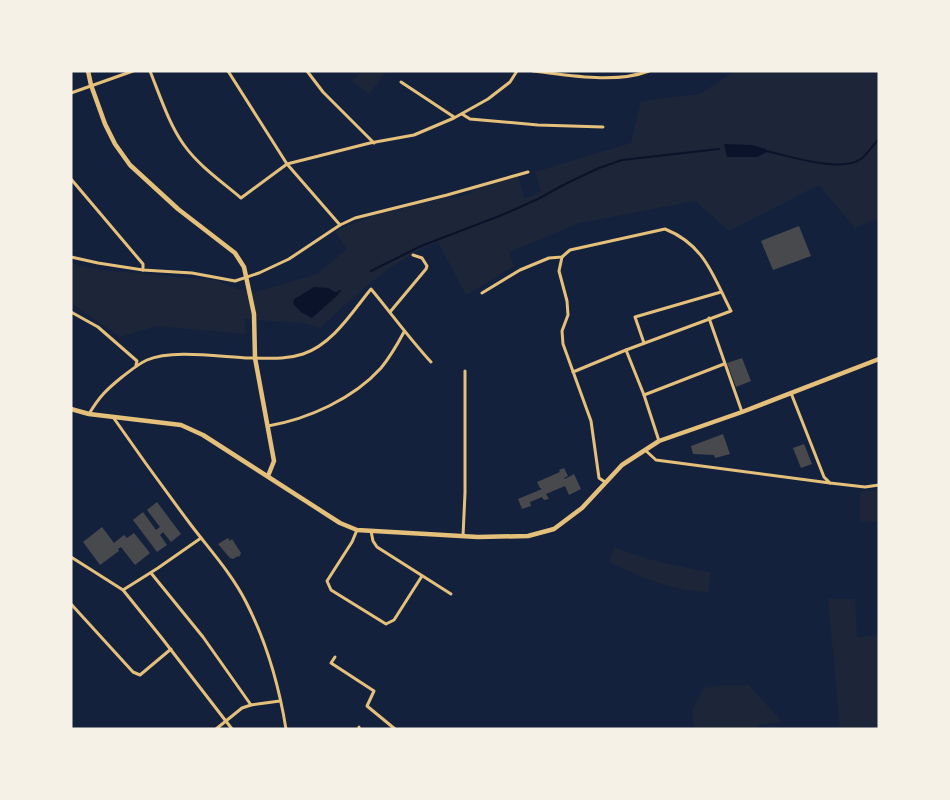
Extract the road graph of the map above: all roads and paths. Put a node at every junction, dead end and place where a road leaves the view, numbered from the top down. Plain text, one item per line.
1 (88, 71) edge
2 (133, 71) edge
3 (150, 71) edge
4 (228, 71) edge
5 (307, 71) edge
6 (517, 71) edge
7 (533, 71) edge
8 (649, 71) edge
9 (401, 82) dead end
10 (91, 85) junction
11 (71, 93) edge
12 (461, 114) junction
13 (454, 118) junction
14 (603, 127) dead end
15 (374, 142) junction
16 (287, 164) junction
17 (528, 172) dead end
18 (71, 179) edge
19 (340, 225) junction
20 (413, 255) dead end
21 (562, 256) junction
22 (71, 257) edge
23 (143, 270) junction
24 (247, 276) junction
25 (721, 292) junction
26 (482, 293) dead end
27 (71, 312) edge
28 (390, 312) junction
29 (709, 318) junction
30 (404, 332) junction
31 (644, 344) junction
32 (626, 350) junction
33 (255, 358) junction
34 (879, 360) edge
35 (431, 362) dead end
36 (724, 364) junction
37 (136, 366) junction
38 (465, 371) dead end
39 (572, 372) junction
40 (791, 393) junction
41 (644, 395) junction
42 (71, 408) edge
43 (742, 412) junction
44 (89, 414) junction
45 (113, 417) junction
46 (267, 426) junction
47 (659, 441) junction
48 (644, 449) junction
49 (268, 476) junction
50 (606, 482) junction
51 (830, 484) junction
52 (879, 486) edge
53 (357, 530) junction
54 (370, 530) junction
55 (463, 536) junction
56 (201, 538) junction
57 (71, 557) edge
58 (151, 573) junction
59 (422, 576) junction
60 (123, 590) junction
61 (451, 594) dead end
62 (71, 604) edge
63 (171, 649) junction
64 (335, 657) dead end
65 (280, 701) junction
66 (251, 705) junction
67 (226, 720) junction
68 (216, 729) edge
69 (232, 729) edge
70 (286, 729) edge
71 (395, 729) edge

1 - 10 main road
2 - 10 street
3 - 16 street
4 - 16 street
5 - 15 street
6 - 12 street
7 - 8 street
9 - 13 street
10 - 11 street
10 - 24 main road
12 - 13 street
12 - 14 street
13 - 15 street
15 - 16 street
16 - 19 street
17 - 19 street
18 - 23 street
19 - 24 street
20 - 28 street
21 - 25 street
21 - 26 street
21 - 39 street
22 - 23 street
23 - 24 street
24 - 33 main road
25 - 29 street
25 - 31 street
27 - 37 street
28 - 30 street
28 - 33 street
29 - 31 street
29 - 36 street
30 - 35 street
30 - 46 street
31 - 32 street
32 - 39 street
32 - 41 street
33 - 37 street
33 - 46 main road
34 - 40 main road
36 - 41 street
36 - 43 street
37 - 44 street
38 - 55 street
39 - 50 street
40 - 43 main road
40 - 51 street
41 - 47 street
42 - 44 main road
43 - 47 main road
44 - 45 main road
45 - 49 main road
45 - 56 street
46 - 49 main road
47 - 48 main road
48 - 50 main road
48 - 51 street
49 - 53 main road
50 - 55 main road
51 - 52 street
53 - 54 main road
53 - 59 street
54 - 55 main road
54 - 59 street
56 - 58 street
56 - 65 street
57 - 60 street
58 - 60 street
58 - 66 street
59 - 61 street
60 - 63 street
62 - 63 street
63 - 67 street
64 - 71 street
65 - 66 street
65 - 70 street
66 - 67 street
67 - 68 street
67 - 69 street

